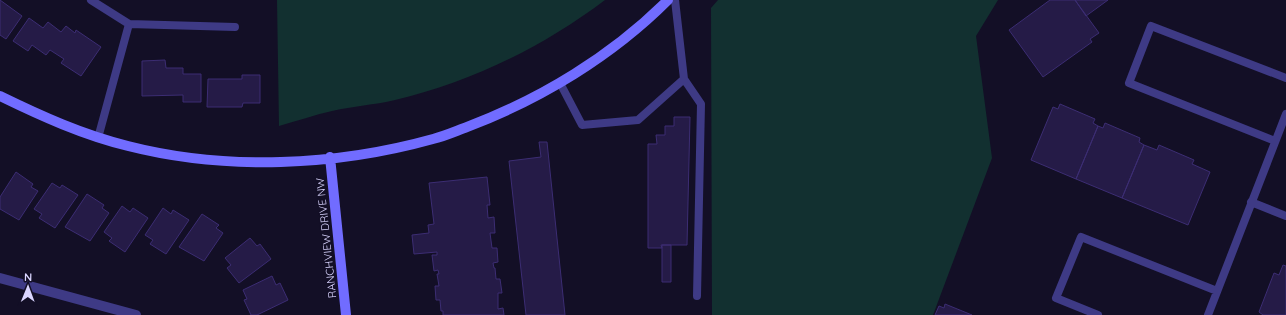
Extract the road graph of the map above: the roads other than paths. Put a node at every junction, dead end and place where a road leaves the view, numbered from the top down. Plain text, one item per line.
1 (91, 0) edge
2 (668, 0) edge
3 (675, 0) edge
4 (129, 24) junction
5 (234, 27) dead end
6 (1286, 78) edge
7 (684, 79) junction
8 (560, 83) junction
9 (0, 96) edge
10 (1286, 114) edge
11 (98, 138) junction
12 (1275, 141) junction
13 (330, 158) junction
14 (1251, 202) junction
15 (1286, 216) edge
16 (0, 278) edge
17 (1217, 291) junction
18 (698, 296) dead end
19 (136, 315) edge
20 (346, 315) edge
21 (1098, 315) edge
22 (1208, 315) edge

1 - 4 lane
2 - 8 street
3 - 7 lane
4 - 5 lane
4 - 11 lane
6 - 12 lane
7 - 8 lane
7 - 18 lane
8 - 13 street
9 - 11 street
10 - 12 lane
11 - 13 street
12 - 14 lane
13 - 20 street, RANCHVIEW DRIVE NW
14 - 15 lane
14 - 17 lane
16 - 19 street
17 - 21 lane
17 - 22 lane

